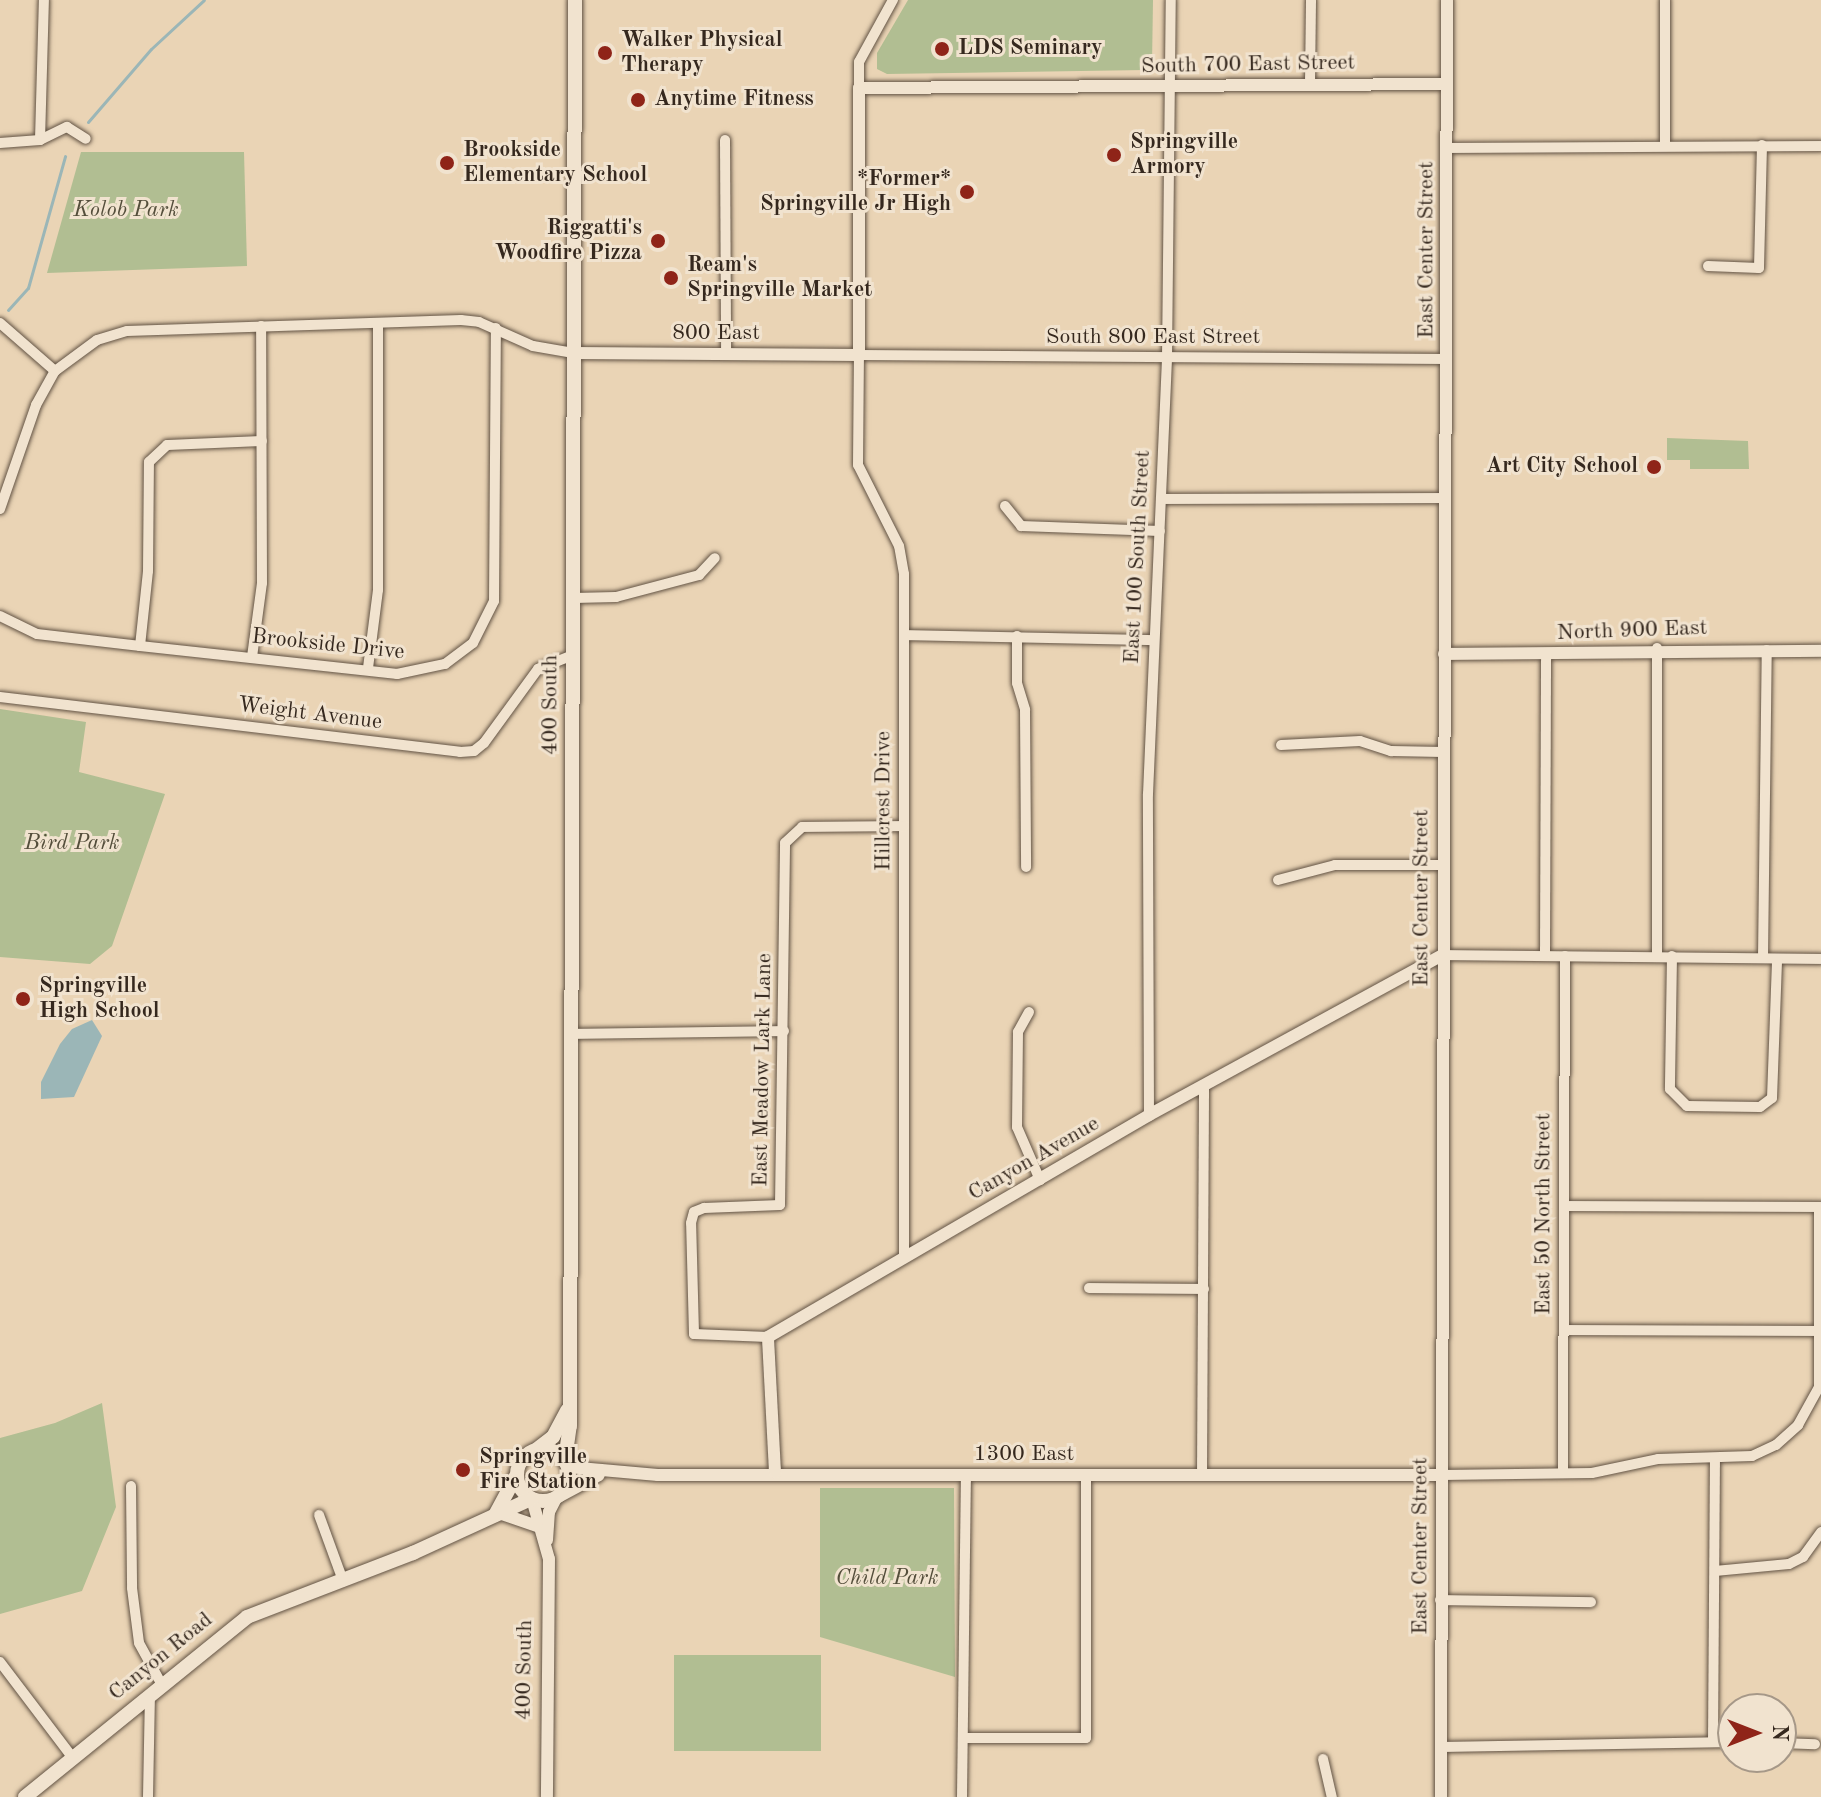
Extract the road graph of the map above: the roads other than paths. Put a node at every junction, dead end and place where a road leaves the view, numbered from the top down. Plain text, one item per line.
1 (44, 0) edge
2 (575, 0) edge
3 (893, 0) edge
4 (1171, 0) edge
5 (1311, 0) edge
6 (1447, 0) edge
7 (1665, 0) edge
8 (1310, 83) junction
9 (1447, 84) junction
10 (1170, 85) junction
11 (859, 88) junction
12 (86, 139) dead end
13 (40, 140) junction
14 (725, 140) dead end
15 (0, 143) edge
16 (1665, 145) junction
17 (1762, 145) junction
18 (1821, 146) edge
19 (1448, 148) junction
20 (1708, 266) dead end
21 (0, 323) edge
22 (378, 323) junction
23 (261, 326) junction
24 (496, 328) junction
25 (573, 353) junction
26 (726, 355) junction
27 (859, 355) junction
28 (1167, 358) junction
29 (1447, 359) junction
30 (55, 371) junction
31 (262, 441) junction
32 (1446, 498) junction
33 (1162, 499) junction
34 (1005, 506) dead end
35 (0, 509) edge
36 (1160, 531) junction
37 (715, 558) dead end
38 (574, 598) junction
39 (0, 616) edge
40 (906, 635) junction
41 (1017, 636) junction
42 (1154, 640) junction
43 (140, 646) junction
44 (1657, 648) junction
45 (1767, 650) junction
46 (1821, 651) edge
47 (1444, 654) junction
48 (1546, 654) junction
49 (573, 655) junction
50 (252, 657) junction
51 (368, 668) junction
52 (0, 697) edge
53 (1281, 745) dead end
54 (1443, 752) junction
55 (904, 826) junction
56 (1442, 865) junction
57 (1026, 867) dead end
58 (1278, 880) dead end
59 (1442, 955) junction
60 (1657, 955) junction
61 (1545, 956) junction
62 (1565, 956) junction
63 (1672, 956) junction
64 (1763, 958) junction
65 (1777, 959) junction
66 (1821, 959) edge
67 (1029, 1012) dead end
68 (784, 1031) junction
69 (571, 1034) junction
70 (1204, 1086) junction
71 (1149, 1115) junction
72 (1040, 1180) junction
73 (1564, 1206) junction
74 (1820, 1207) edge
75 (904, 1258) junction
76 (1089, 1288) dead end
77 (1204, 1289) junction
78 (1564, 1330) junction
79 (1820, 1331) edge
80 (768, 1337) junction
81 (568, 1411) junction
82 (537, 1449) junction
83 (1715, 1458) junction
84 (567, 1464) junction
85 (775, 1472) junction
86 (1563, 1472) junction
87 (606, 1474) junction
88 (966, 1475) junction
89 (1086, 1475) junction
90 (1202, 1475) junction
91 (1441, 1475) junction
92 (516, 1476) junction
93 (131, 1486) dead end
94 (558, 1497) junction
95 (532, 1499) junction
96 (319, 1515) dead end
97 (499, 1515) junction
98 (541, 1528) junction
99 (1821, 1532) edge
100 (546, 1543) junction
101 (1715, 1571) junction
102 (342, 1578) junction
103 (1440, 1600) junction
104 (1591, 1602) dead end
105 (0, 1662) edge
106 (162, 1685) junction
107 (150, 1695) junction
108 (964, 1738) junction
109 (1713, 1741) junction
110 (1717, 1741) edge
111 (1797, 1743) edge
112 (1815, 1744) dead end
113 (1441, 1747) junction
114 (73, 1758) junction
115 (1323, 1759) dead end
116 (25, 1797) edge
117 (148, 1797) edge
118 (547, 1797) edge
119 (962, 1797) edge
120 (1332, 1797) edge
121 (1441, 1797) edge

1 - 13 street
2 - 25 main road, 400 South
3 - 11 street
4 - 10 street, East 100 South Street
5 - 8 street
6 - 9 street, East Center Street
7 - 16 street
8 - 9 street, South 700 East Street
8 - 10 street, South 700 East Street
9 - 19 street, East Center Street
10 - 11 street, South 700 East Street
10 - 28 street, East 100 South Street
11 - 27 street
12 - 13 street
13 - 15 street
14 - 26 street
16 - 17 street
16 - 19 street
17 - 18 street
17 - 20 street
19 - 29 street, East Center Street
21 - 30 street
22 - 23 street
22 - 24 street
22 - 51 street
23 - 30 street
23 - 31 street
24 - 25 street
24 - 51 street, Brookside Drive
25 - 26 street, 800 East
25 - 38 main road, 400 South
26 - 27 street, 800 East
27 - 28 street, South 800 East Street
27 - 40 street, Hillcrest Drive
28 - 29 street, South 800 East Street
28 - 33 street, East 100 South Street
29 - 32 street, East Center Street
30 - 35 street
31 - 43 street
31 - 50 street
32 - 33 street
32 - 47 street, East Center Street
33 - 36 street, East 100 South Street
34 - 36 street
36 - 42 street, East 100 South Street
37 - 38 street
38 - 49 main road, 400 South
39 - 43 street, Brookside Drive
40 - 41 street
40 - 55 street, Hillcrest Drive
41 - 42 street
41 - 57 street
42 - 71 street, East 100 South Street
43 - 50 street, Brookside Drive
44 - 45 street, North 900 East
44 - 48 street, North 900 East
44 - 60 street
45 - 46 street, North 900 East
45 - 64 street
47 - 48 street, North 900 East
47 - 54 street, East Center Street
48 - 61 street
49 - 52 street, Weight Avenue
49 - 69 main road, 400 South
50 - 51 street, Brookside Drive
53 - 54 street
54 - 56 street, East Center Street
55 - 68 street, East Meadow Lark Lane
55 - 75 street, Hillcrest Drive
56 - 58 street
56 - 59 street, East Center Street
59 - 61 street
59 - 70 street, Canyon Avenue
59 - 91 street, East Center Street
60 - 62 street
60 - 63 street
61 - 62 street
62 - 73 street, East 50 North Street
63 - 64 street
63 - 65 street
64 - 65 street
65 - 66 street
67 - 72 street
68 - 69 street
68 - 80 street, East Meadow Lark Lane
69 - 81 main road, 400 South
70 - 71 street, Canyon Avenue
70 - 77 street
71 - 72 street, Canyon Avenue
72 - 75 street, Canyon Avenue
73 - 74 street
73 - 78 street, East 50 North Street
74 - 79 street
75 - 80 street, Canyon Avenue
76 - 77 street
77 - 90 street
78 - 79 street
78 - 86 street, East 50 North Street
79 - 83 street
80 - 85 street
81 - 82 main road
81 - 84 main road, 400 South
82 - 84 main road
82 - 92 main road
83 - 86 street
83 - 101 street
84 - 87 street, 1300 East
84 - 94 main road
85 - 87 street, 1300 East
85 - 88 street, 1300 East
86 - 91 street
87 - 94 street, 1300 East
88 - 89 street, 1300 East
88 - 108 street
89 - 90 street, 1300 East
89 - 108 street
90 - 91 street, 1300 East
91 - 103 street, East Center Street
92 - 95 main road
92 - 97 main road
93 - 106 street
94 - 95 main road
94 - 100 street, 400 South
95 - 97 main road, Canyon Road
95 - 98 street, 400 South
96 - 102 street
97 - 98 street
97 - 102 main road, Canyon Road
98 - 100 street, 400 South
99 - 101 street
100 - 118 street, 400 South
101 - 109 street
102 - 106 main road, Canyon Road
103 - 104 street
103 - 113 street, East Center Street
105 - 114 street
106 - 107 main road, Canyon Road
107 - 114 main road, Canyon Road
107 - 117 street
108 - 119 street
109 - 110 street
109 - 113 street
111 - 112 street
113 - 121 street, East Center Street
114 - 116 main road, Canyon Road
115 - 120 street

